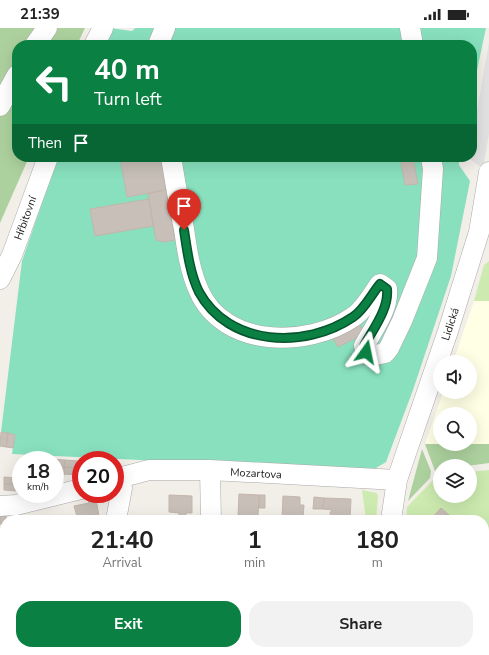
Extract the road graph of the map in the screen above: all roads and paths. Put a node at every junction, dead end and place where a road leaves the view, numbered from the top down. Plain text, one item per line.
1 (47, 28) edge
2 (103, 28) edge
3 (165, 28) edge
4 (410, 28) edge
5 (39, 40) edge
6 (97, 40) edge
7 (160, 40) edge
8 (412, 40) edge
9 (12, 84) edge
10 (0, 106) edge
11 (46, 162) edge
12 (172, 162) edge
13 (432, 162) edge
14 (489, 172) edge
15 (0, 279) edge
16 (210, 470) junction
17 (124, 477) edge
18 (397, 480) junction
19 (72, 491) edge
20 (119, 503) edge
21 (0, 506) edge
22 (117, 515) edge
23 (211, 515) edge
24 (392, 515) edge

1 - 5 street
2 - 6 street
3 - 7 street
4 - 8 street
9 - 10 street
11 - 15 street, Hřbitovní
12 - 13 street
14 - 18 street, Lidická
16 - 17 street, Mozartova
16 - 18 street, Mozartova
16 - 23 street
18 - 24 street, Lidická
19 - 21 street
20 - 22 street

